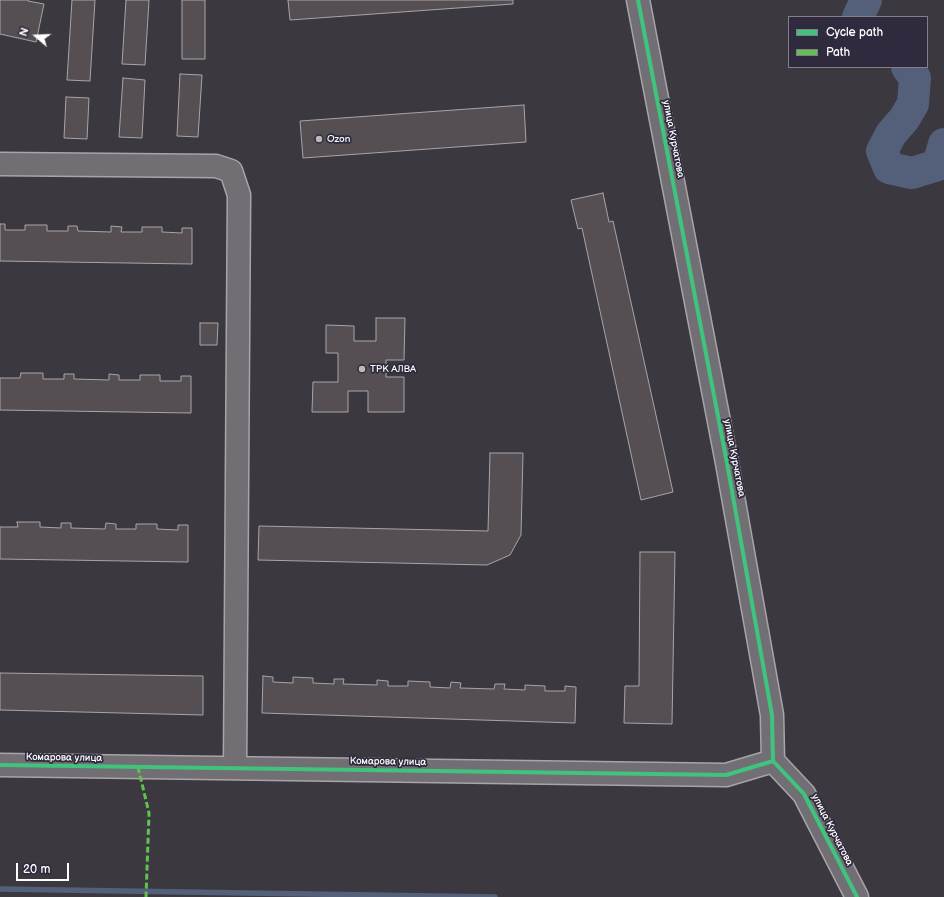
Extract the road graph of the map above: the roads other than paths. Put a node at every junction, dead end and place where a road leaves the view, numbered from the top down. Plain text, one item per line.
1 (638, 0) edge
2 (0, 164) edge
3 (773, 760) junction
4 (0, 765) edge
5 (235, 768) junction
6 (857, 897) edge

1 - 3 street, улица Курчатова
2 - 5 street
3 - 5 street, Комарова улица
3 - 6 street, улица Курчатова
4 - 5 street, Комарова улица

